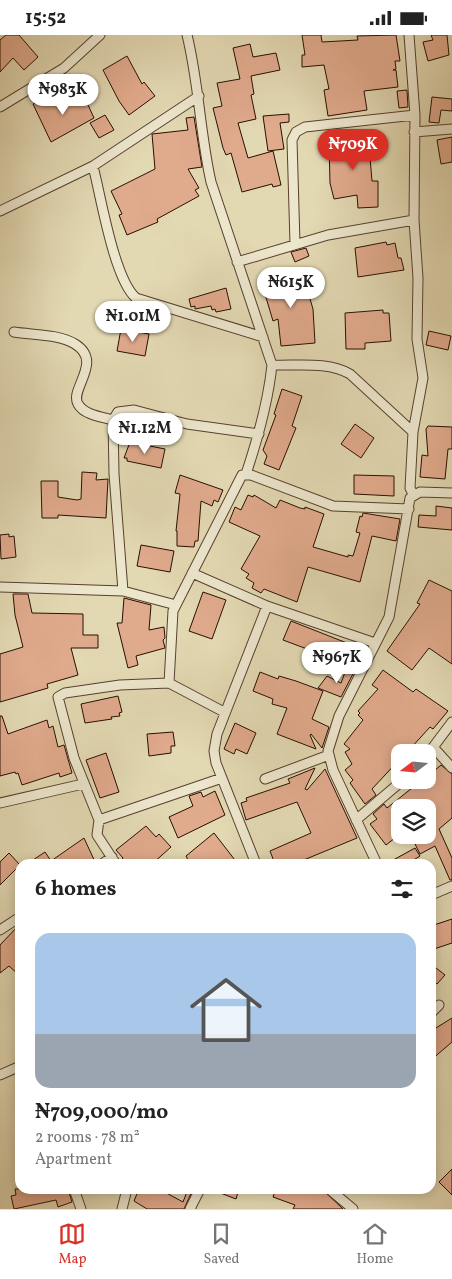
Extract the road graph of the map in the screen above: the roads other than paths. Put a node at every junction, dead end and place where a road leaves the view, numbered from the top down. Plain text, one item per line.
1 (100, 35) edge
2 (187, 35) edge
3 (409, 35) edge
4 (199, 96) junction
5 (0, 107) edge
6 (415, 115) junction
7 (452, 129) edge
8 (414, 131) junction
9 (93, 166) junction
10 (0, 211) edge
11 (414, 220) junction
12 (295, 244) junction
13 (237, 262) junction
14 (14, 332) dead end
15 (262, 337) junction
16 (272, 365) junction
17 (112, 420) junction
18 (413, 431) junction
19 (260, 434) junction
20 (246, 474) junction
21 (452, 493) edge
22 (413, 494) junction
23 (409, 509) junction
24 (192, 573) junction
25 (0, 587) edge
26 (123, 591) junction
27 (176, 605) junction
28 (267, 606) junction
29 (376, 643) junction
30 (169, 683) junction
31 (224, 711) junction
32 (452, 722) edge
33 (435, 744) edge
34 (329, 755) junction
35 (436, 755) edge
36 (452, 768) edge
37 (222, 778) junction
38 (265, 779) dead end
39 (83, 784) junction
40 (392, 789) edge
41 (0, 803) edge
42 (99, 820) junction
43 (356, 820) junction
44 (113, 859) edge
45 (254, 859) edge
46 (375, 859) edge
47 (452, 885) edge
48 (436, 893) edge
49 (15, 920) edge
50 (0, 930) edge
51 (439, 1005) dead end
52 (436, 1008) edge
53 (15, 1068) edge
54 (0, 1075) edge
55 (76, 1194) edge
56 (126, 1194) edge
57 (198, 1194) edge
58 (335, 1194) edge
59 (81, 1209) edge
60 (122, 1209) edge
61 (190, 1209) edge
62 (353, 1209) edge

1 - 5 street
2 - 4 street
3 - 6 street
4 - 9 street
4 - 13 street
6 - 8 street
6 - 12 street
7 - 8 street
8 - 11 street
9 - 10 street
9 - 15 street
11 - 12 street
11 - 18 street
12 - 13 street
13 - 15 street
14 - 17 street
15 - 16 street
16 - 18 street
16 - 19 street
17 - 19 street
17 - 26 street
18 - 22 street
19 - 20 street
20 - 23 street
20 - 24 street
21 - 22 street
22 - 23 street
23 - 29 street
24 - 27 street
24 - 28 street
25 - 26 street
26 - 27 street
27 - 30 street
28 - 29 street
28 - 31 street
29 - 34 street
30 - 31 street
30 - 39 street
31 - 37 street
32 - 33 street
34 - 38 street
34 - 43 street
35 - 36 street
37 - 42 street
37 - 45 street
39 - 41 street
39 - 42 street
40 - 43 street
42 - 44 street
43 - 46 street
47 - 48 street
49 - 50 street
51 - 52 street
53 - 54 street
55 - 59 street
56 - 60 street
57 - 61 street
58 - 62 street

